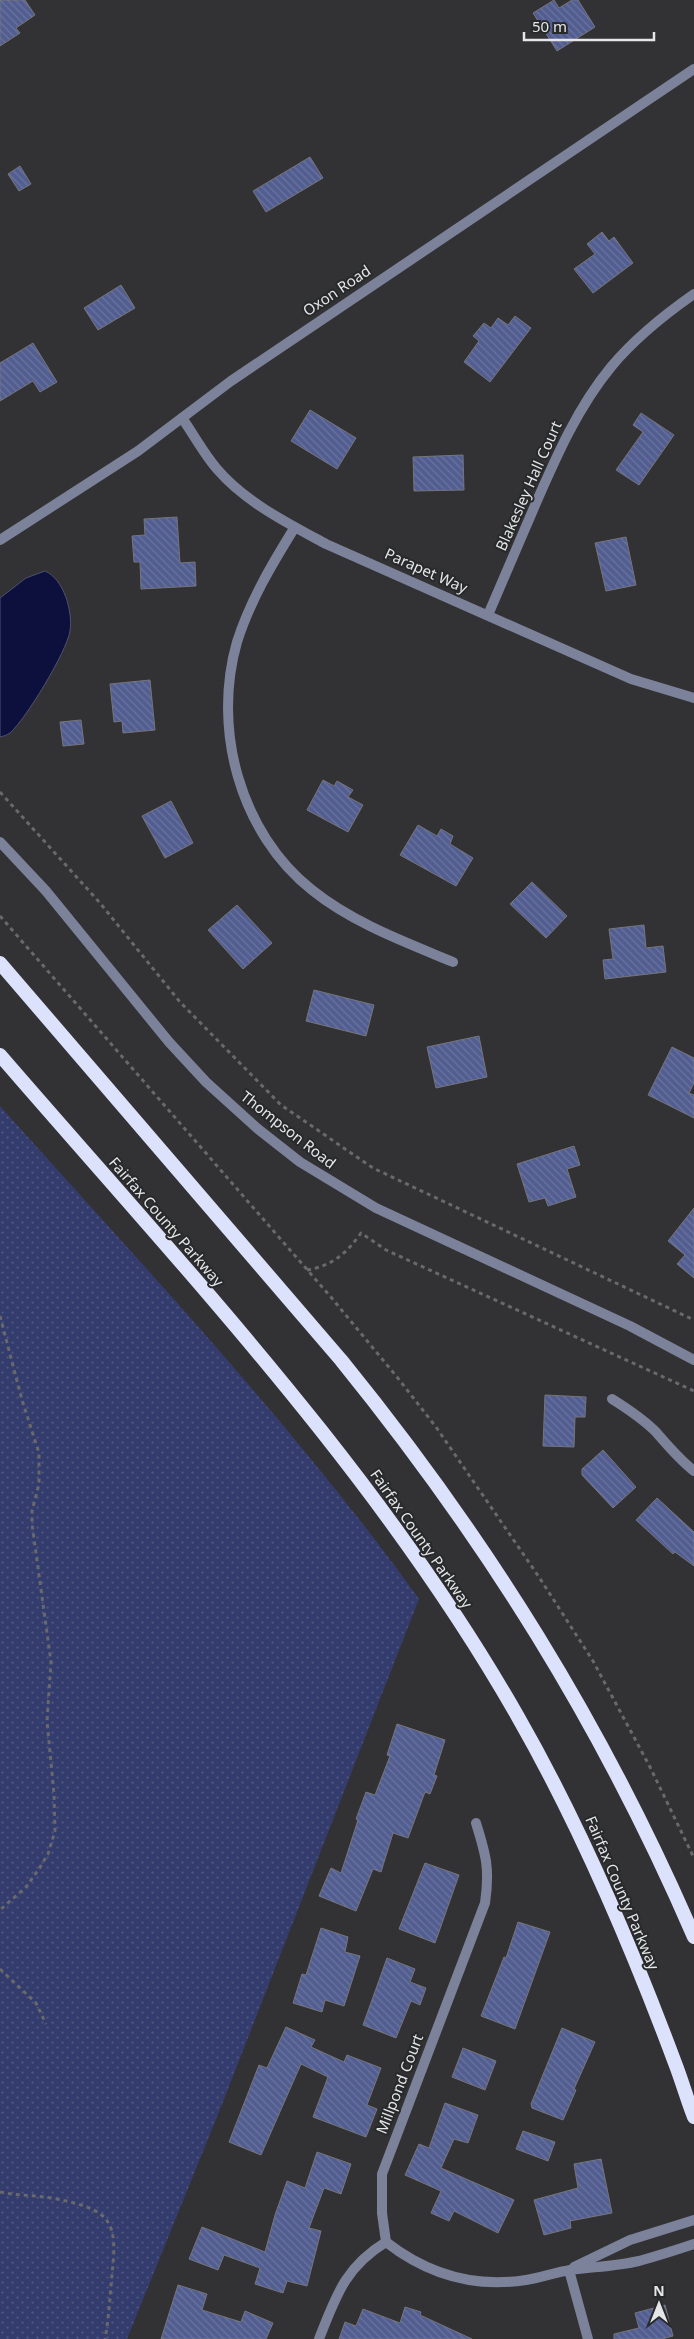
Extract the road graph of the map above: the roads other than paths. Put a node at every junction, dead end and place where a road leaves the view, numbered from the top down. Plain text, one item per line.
1 (694, 69) edge
2 (694, 294) edge
3 (182, 418) junction
4 (294, 527) junction
5 (0, 540) edge
6 (488, 615) junction
7 (694, 698) edge
8 (0, 842) edge
9 (453, 962) dead end
10 (0, 963) edge
11 (0, 1055) edge
12 (694, 1360) edge
13 (612, 1399) dead end
14 (694, 1471) edge
15 (476, 1823) dead end
16 (694, 1937) edge
17 (694, 2117) edge
18 (694, 2220) edge
19 (386, 2242) junction
20 (694, 2244) edge
21 (569, 2270) junction
22 (319, 2339) edge
23 (588, 2339) edge

1 - 3 street, Oxon Road
2 - 6 street, Blakesley Hall Court
3 - 4 street, Parapet Way
3 - 5 street, Oxon Road
4 - 6 street, Parapet Way
4 - 9 street
6 - 7 street, Parapet Way
8 - 12 street, Thompson Road
10 - 16 highway
11 - 17 highway, Fairfax County Parkway
13 - 14 street
15 - 19 street, Millpond Court
18 - 21 street
19 - 21 street
19 - 22 street
20 - 21 street
21 - 23 street

